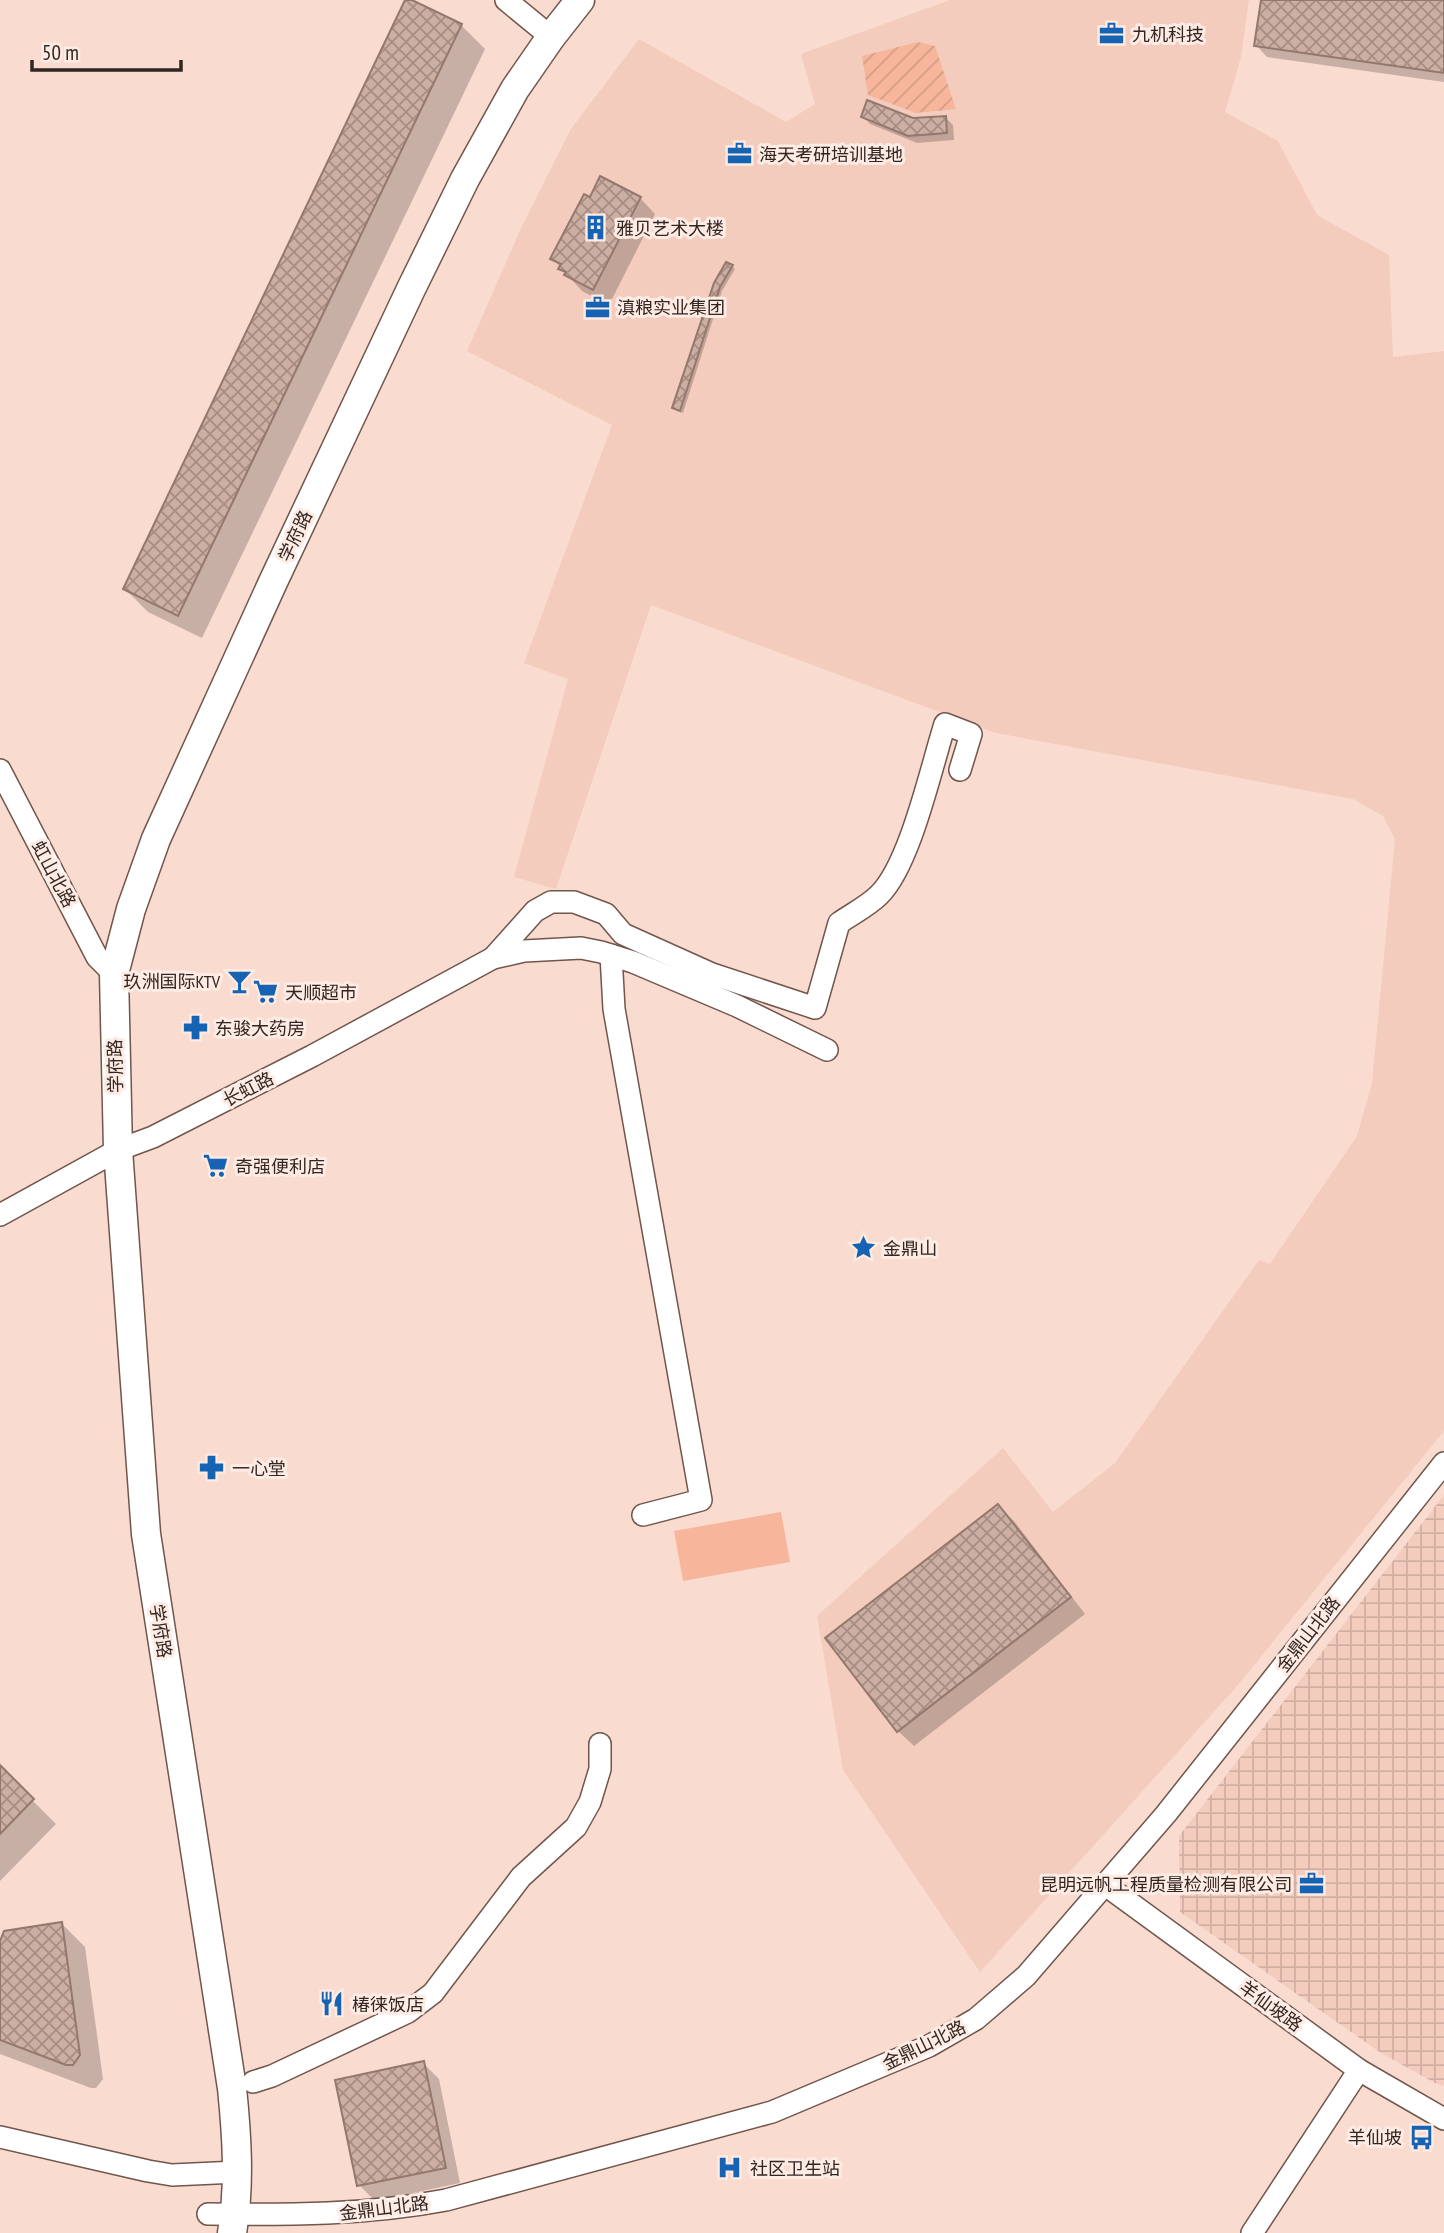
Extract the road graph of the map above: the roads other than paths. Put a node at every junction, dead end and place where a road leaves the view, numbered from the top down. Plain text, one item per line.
1 (506, 0) edge
2 (580, 0) edge
3 (551, 37) junction
4 (0, 769) edge
5 (960, 770) dead end
6 (611, 954) junction
7 (493, 958) junction
8 (114, 974) junction
9 (827, 1051) dead end
10 (118, 1150) junction
11 (0, 1215) edge
12 (1444, 1463) edge
13 (643, 1515) dead end
14 (600, 1744) dead end
15 (1104, 1884) junction
16 (1359, 2070) junction
17 (253, 2082) dead end
18 (1444, 2119) edge
19 (0, 2137) edge
20 (237, 2172) junction
21 (225, 2221) edge
22 (1252, 2233) edge

1 - 3 street
2 - 3 main road, 学府路
3 - 8 main road, 学府路
4 - 8 street, 虹山北路
5 - 7 street
6 - 7 street
6 - 9 street
6 - 13 street
7 - 10 street, 长虹路
8 - 10 main road, 学府路
10 - 11 street, 长虹路
10 - 20 main road, 学府路
12 - 15 street, 金鼎山北路
14 - 17 street
15 - 16 street, 羊仙坡路
15 - 21 street, 金鼎山北路
16 - 18 street, 羊仙坡路
16 - 22 street
19 - 20 street
20 - 21 main road, 学府路

